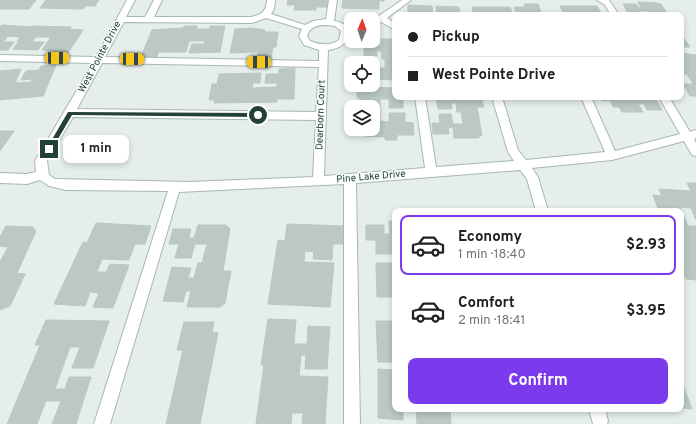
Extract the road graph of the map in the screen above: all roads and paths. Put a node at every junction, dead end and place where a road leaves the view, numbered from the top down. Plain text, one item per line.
1 (131, 0) edge
2 (158, 0) edge
3 (271, 0) edge
4 (333, 0) edge
5 (407, 0) edge
6 (601, 0) edge
7 (613, 12) edge
8 (266, 16) junction
9 (382, 19) joint
10 (121, 20) junction
11 (148, 20) junction
12 (330, 22) junction
13 (392, 25) edge
14 (306, 28) junction
15 (344, 28) edge
16 (344, 40) edge
17 (324, 48) junction
18 (0, 58) edge
19 (100, 59) junction
20 (323, 64) junction
21 (420, 100) edge
22 (498, 100) edge
23 (587, 100) edge
24 (666, 100) edge
25 (70, 113) junction
26 (321, 116) junction
27 (692, 136) edge
28 (696, 152) edge
29 (612, 156) junction
30 (523, 165) junction
31 (431, 172) junction
32 (44, 177) junction
33 (350, 178) junction
34 (0, 179) edge
35 (318, 181) junction
36 (175, 186) junction
37 (541, 208) edge
38 (102, 424) edge
39 (352, 424) edge

1 - 10 street, West Pointe Drive
2 - 11 street
3 - 8 street
4 - 12 street
5 - 9 street
6 - 7 street
8 - 11 street
8 - 14 street
9 - 13 street
10 - 11 street
10 - 19 street, West Pointe Drive
12 - 14 street
12 - 15 street
14 - 17 street
16 - 17 street
17 - 20 street, Dearborn Court
18 - 19 street
19 - 20 street
19 - 25 street, West Pointe Drive
20 - 26 street, Dearborn Court
21 - 31 street
22 - 30 street
23 - 29 street
24 - 27 street
25 - 26 street
25 - 32 street, West Pointe Drive
26 - 35 street, Dearborn Court
27 - 28 street
27 - 29 street, Pine Lake Drive
29 - 30 street, Pine Lake Drive
30 - 31 street, Pine Lake Drive
30 - 37 street
31 - 33 street, Pine Lake Drive
32 - 34 street
32 - 36 street, Pine Lake Drive
33 - 35 street, Pine Lake Drive
33 - 39 street
35 - 36 street, Pine Lake Drive
36 - 38 street

